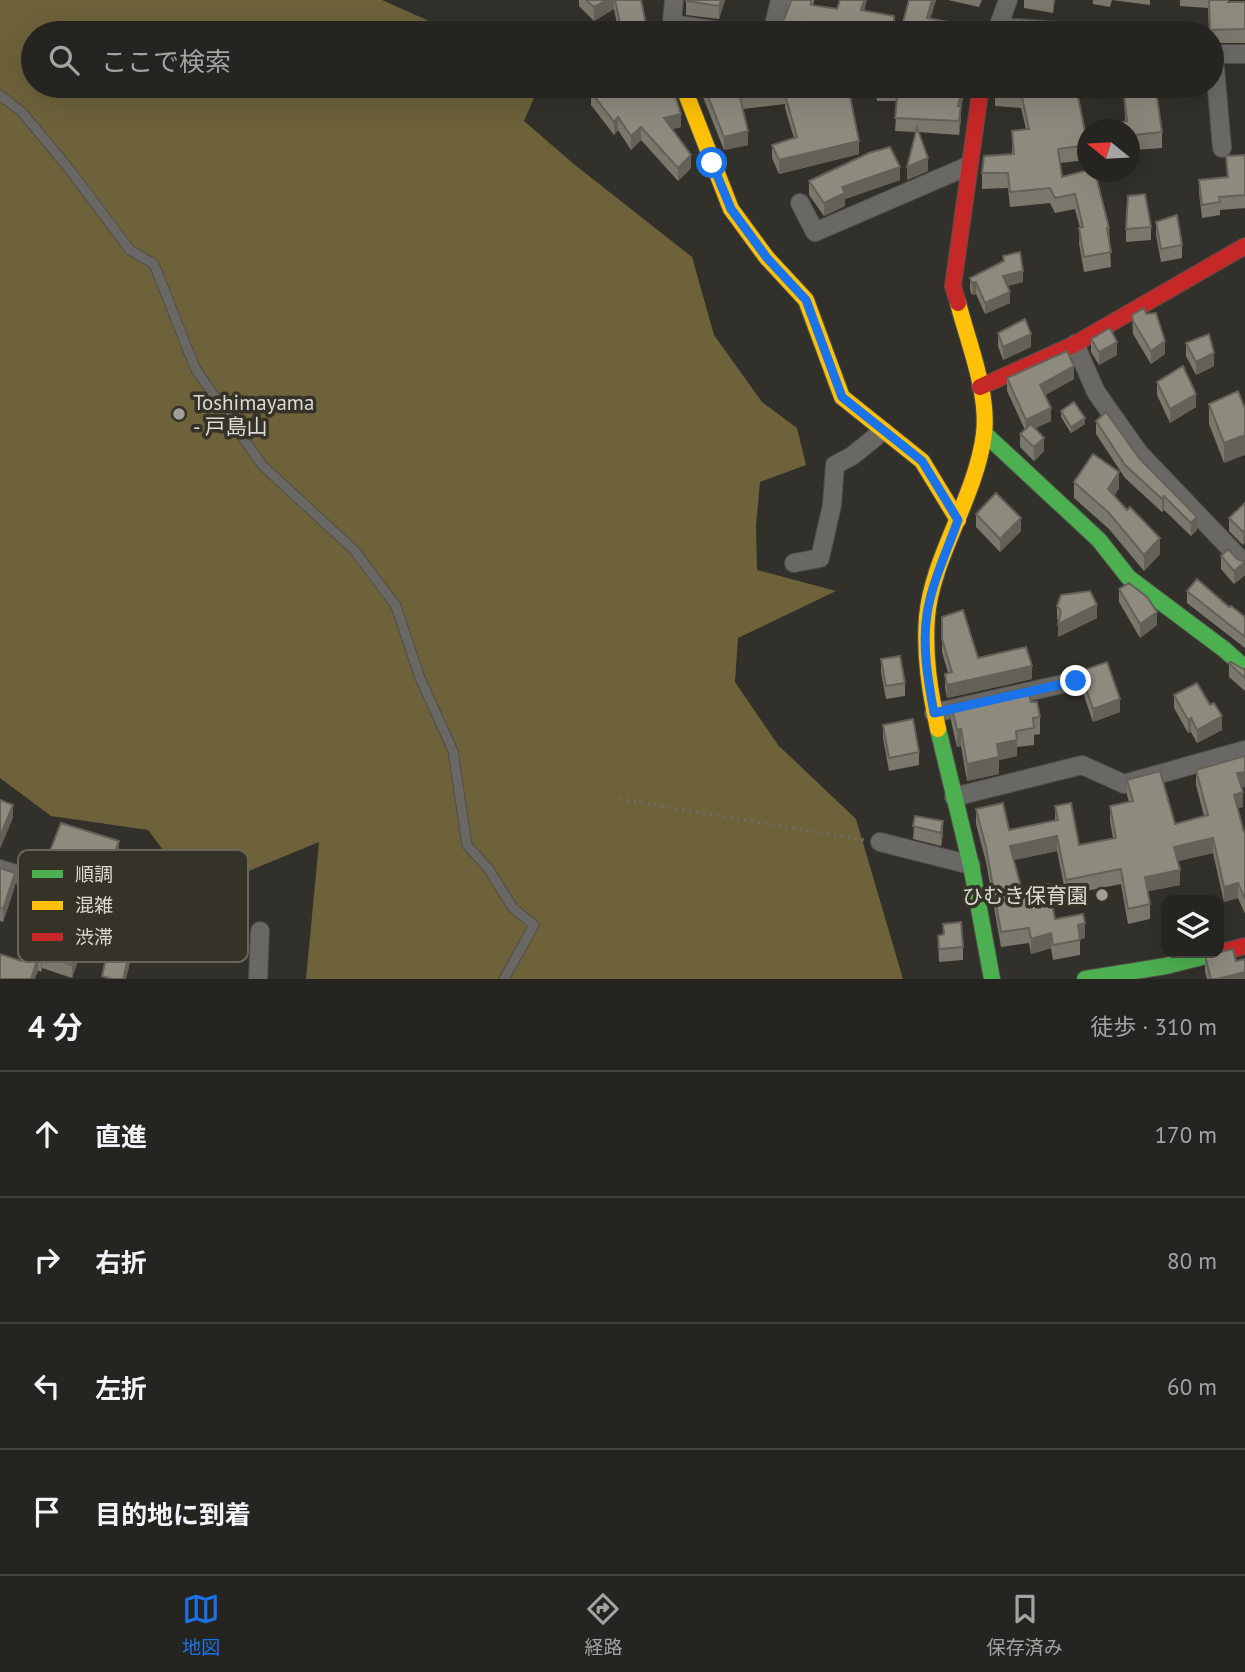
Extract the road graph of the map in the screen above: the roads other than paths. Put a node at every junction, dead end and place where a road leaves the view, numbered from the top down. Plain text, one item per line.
1 (674, 0) edge
2 (780, 0) edge
3 (1008, 0) edge
4 (673, 21) edge
5 (775, 21) edge
6 (1000, 21) edge
7 (1224, 54) edge
8 (1245, 54) edge
9 (0, 94) edge
10 (688, 98) edge
11 (979, 98) edge
12 (1217, 98) edge
13 (1222, 148) dead end
14 (968, 166) junction
15 (800, 203) dead end
16 (1245, 246) edge
17 (1075, 344) junction
18 (980, 387) junction
19 (883, 430) junction
20 (984, 433) junction
21 (958, 520) junction
22 (793, 563) dead end
23 (1245, 564) edge
24 (1245, 668) edge
25 (1076, 681) dead end
26 (934, 713) junction
27 (1245, 750) edge
28 (954, 797) junction
29 (880, 842) road end
30 (971, 865) junction
31 (0, 869) edge
32 (18, 875) edge
33 (260, 930) dead end
34 (1245, 946) edge
35 (1224, 951) edge
36 (1198, 958) edge
37 (258, 979) edge
38 (505, 979) edge
39 (992, 979) edge
40 (1085, 979) edge

1 - 4 street
2 - 5 street
3 - 6 street
7 - 8 street
9 - 38 lane
10 - 19 street
11 - 14 street
12 - 13 street
14 - 15 street
14 - 18 street
16 - 17 street
17 - 18 street
17 - 23 street
18 - 20 street
19 - 21 street
19 - 22 street
20 - 21 street
20 - 24 street
21 - 26 street
25 - 26 street
26 - 28 street
27 - 28 street
28 - 30 street
29 - 30 street
30 - 39 street
31 - 32 street
33 - 37 street
34 - 35 street
36 - 40 street

